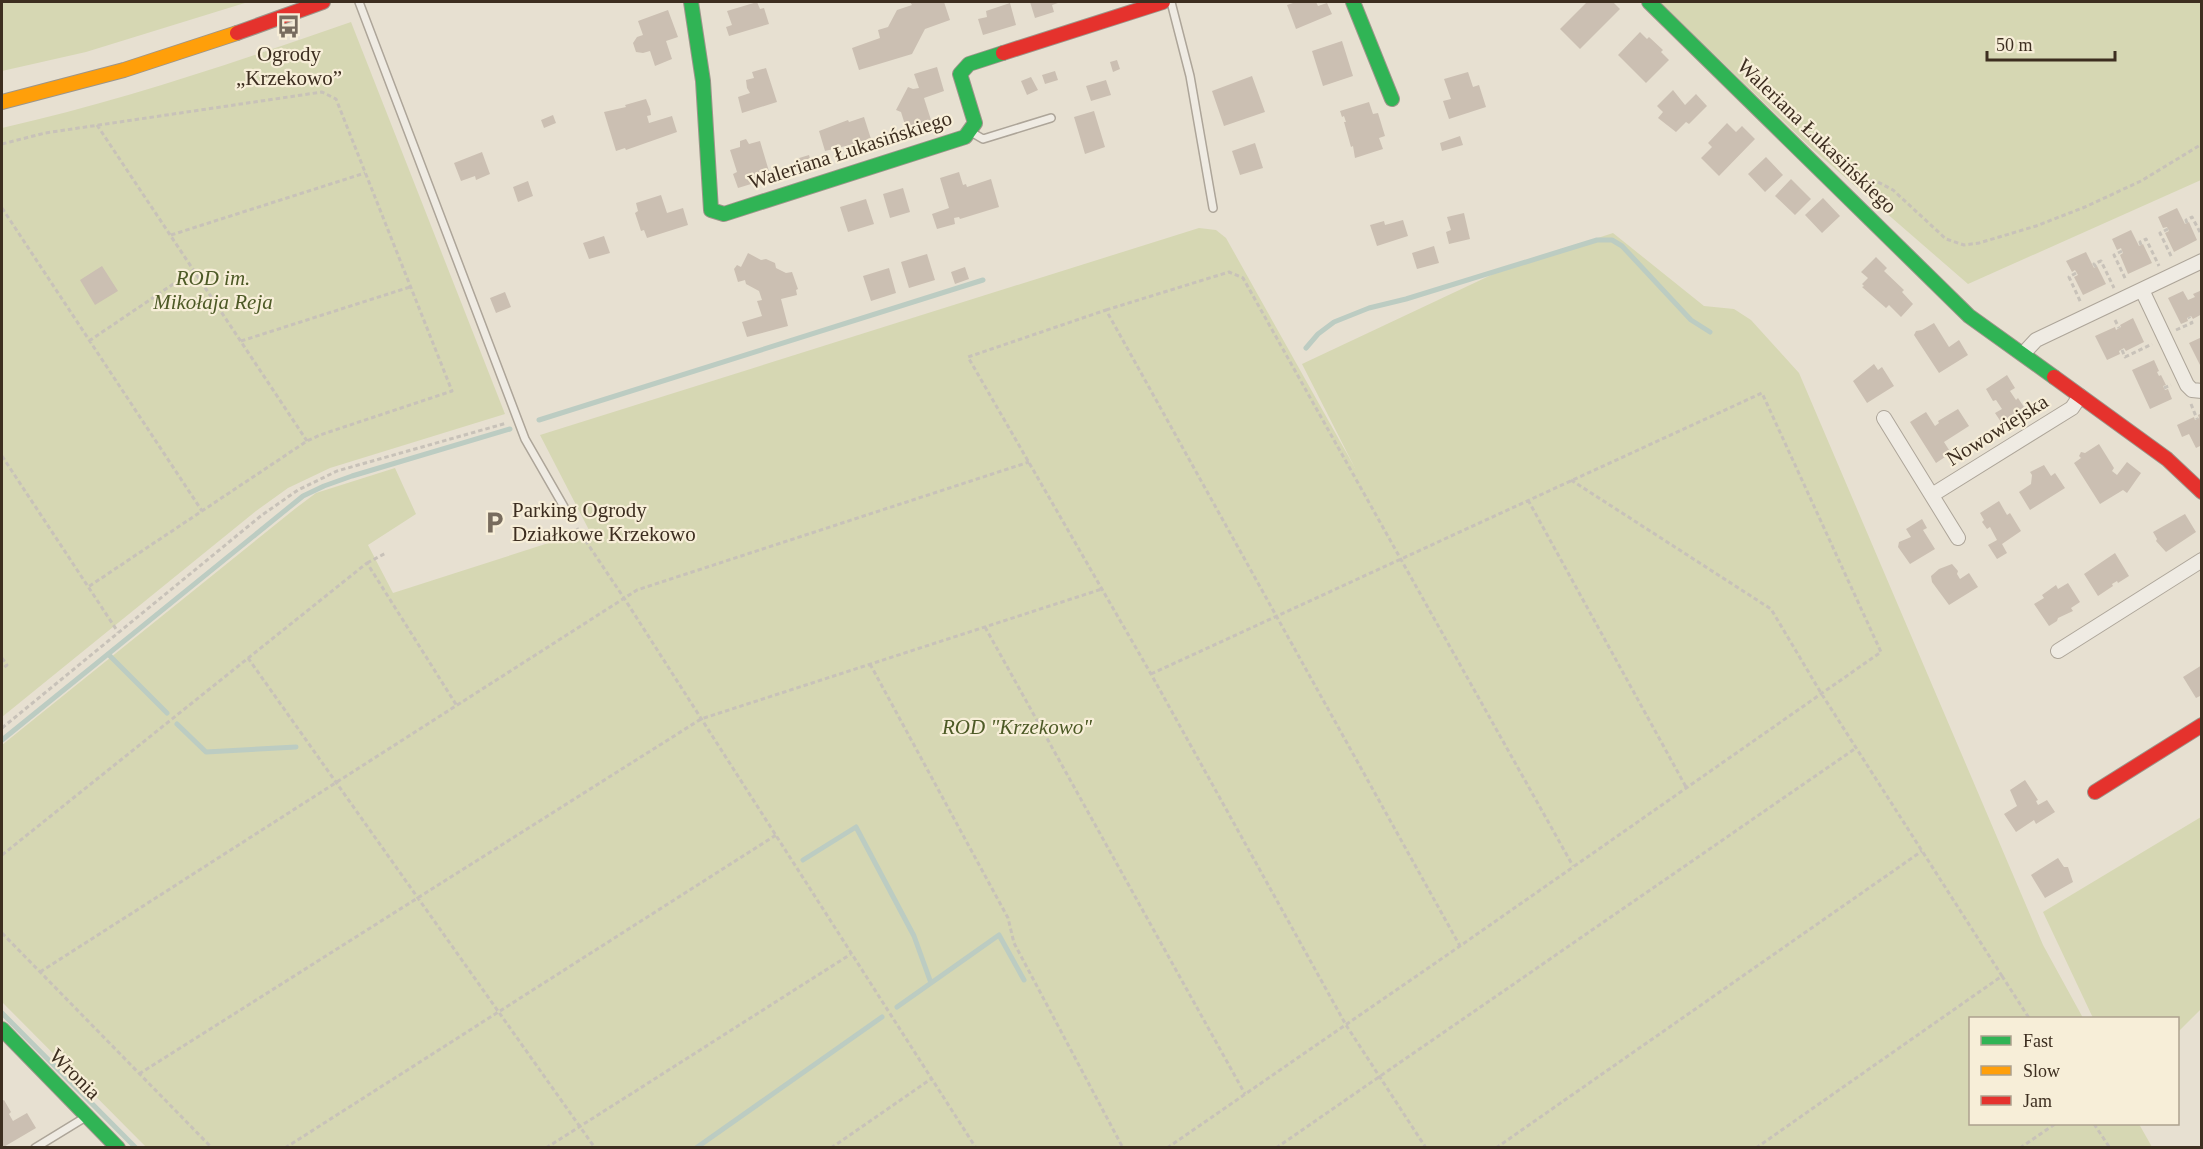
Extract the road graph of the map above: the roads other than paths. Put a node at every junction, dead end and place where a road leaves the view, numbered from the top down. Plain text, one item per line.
1 (322, 2) edge
2 (359, 2) edge
3 (691, 2) edge
4 (1163, 2) edge
5 (1171, 2) edge
6 (1353, 2) edge
7 (1649, 2) edge
8 (1392, 99) dead end
9 (2, 102) edge
10 (1051, 118) dead end
11 (970, 131) junction
12 (1213, 208) dead end
13 (2202, 261) edge
14 (2136, 288) junction
15 (1955, 302) joint
16 (2023, 354) junction
17 (2199, 395) edge
18 (2080, 396) junction
19 (1884, 418) dead end
20 (2202, 492) edge
21 (1932, 495) junction
22 (571, 519) road end
23 (1958, 538) dead end
24 (2202, 560) edge
25 (2058, 651) dead end
26 (2202, 725) edge
27 (2095, 792) dead end
28 (2, 1029) edge
29 (87, 1116) junction
30 (35, 1148) edge
31 (118, 1148) edge

1 - 9 street
2 - 22 lane
3 - 11 street, Waleriana Łukasińskiego
4 - 11 street, Waleriana Łukasińskiego
5 - 12 lane
6 - 8 street
7 - 15 street, Waleriana Łukasińskiego
10 - 11 lane
13 - 14 street
14 - 16 street
14 - 17 street
15 - 16 street, Nowowiejska
16 - 18 street, Nowowiejska
18 - 20 street, Nowowiejska
18 - 21 street, Nowowiejska
19 - 21 street, Nowowiejska
21 - 23 street, Nowowiejska
24 - 25 street
26 - 27 street
28 - 29 street, Wronia
29 - 30 lane
29 - 31 street, Wronia

